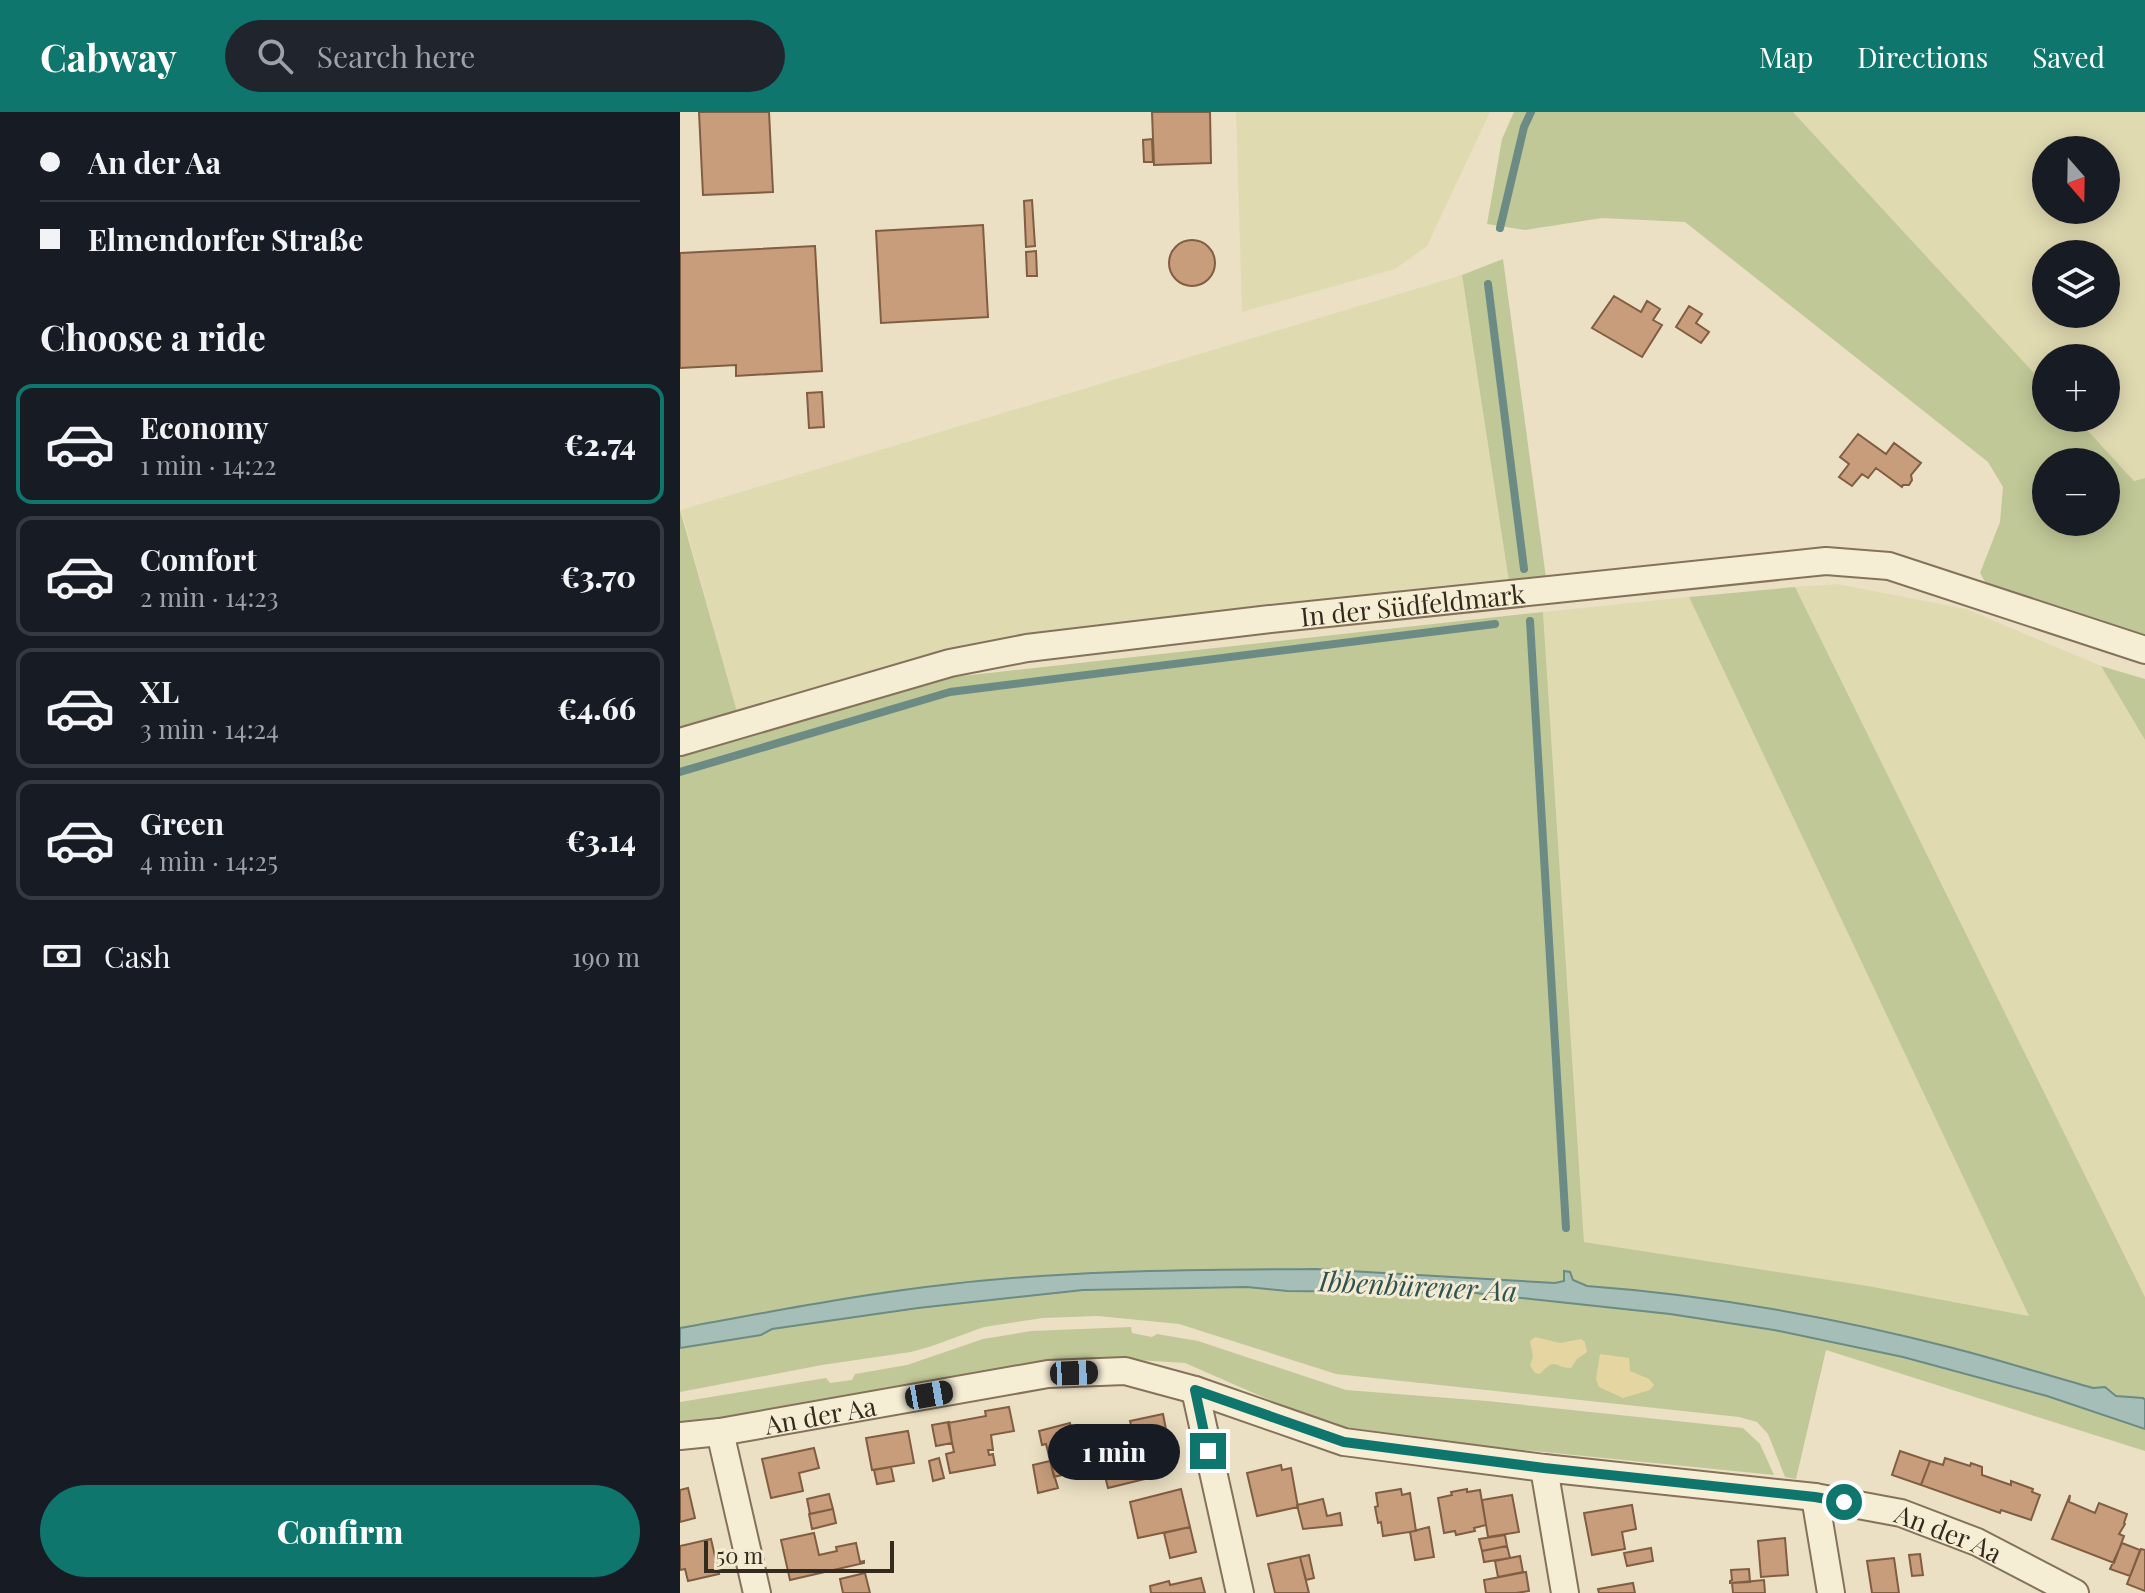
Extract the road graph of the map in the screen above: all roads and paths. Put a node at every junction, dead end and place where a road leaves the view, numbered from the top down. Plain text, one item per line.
1 (2145, 650) edge
2 (680, 742) edge
3 (1195, 1390) junction
4 (720, 1432) junction
5 (680, 1436) edge
6 (1544, 1468) junction
7 (1815, 1497) junction
8 (757, 1593) edge
9 (1240, 1593) edge
10 (1565, 1593) edge
11 (1831, 1593) edge
12 (2075, 1593) edge

1 - 2 street, In der Südfeldmark
3 - 4 street, An der Aa
3 - 6 street, An der Aa
3 - 9 street
4 - 5 street, An der Aa
4 - 8 street
6 - 7 street, An der Aa
6 - 10 street
7 - 11 street
7 - 12 street, An der Aa

